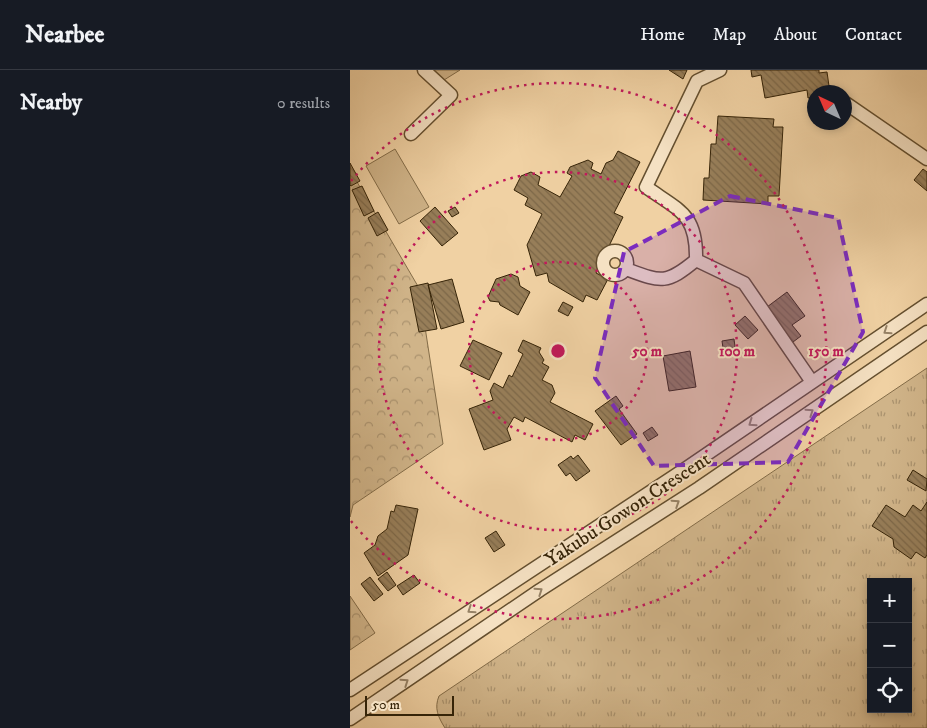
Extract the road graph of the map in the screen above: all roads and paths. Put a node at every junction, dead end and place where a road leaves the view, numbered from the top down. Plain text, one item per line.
1 (424, 70) edge
2 (720, 70) edge
3 (852, 107) edge
4 (410, 134) dead end
5 (927, 159) edge
6 (696, 260) junction
7 (626, 269) dead end
8 (927, 304) edge
9 (927, 332) edge
10 (812, 382) junction
11 (350, 690) edge
12 (350, 719) edge

1 - 4 street
2 - 6 street
3 - 5 street
6 - 7 street
6 - 10 street
8 -> 10 street, Yakubu Gowon Crescent
12 -> 9 street, Yakubu Gowon Crescent
10 -> 11 street, Yakubu Gowon Crescent

